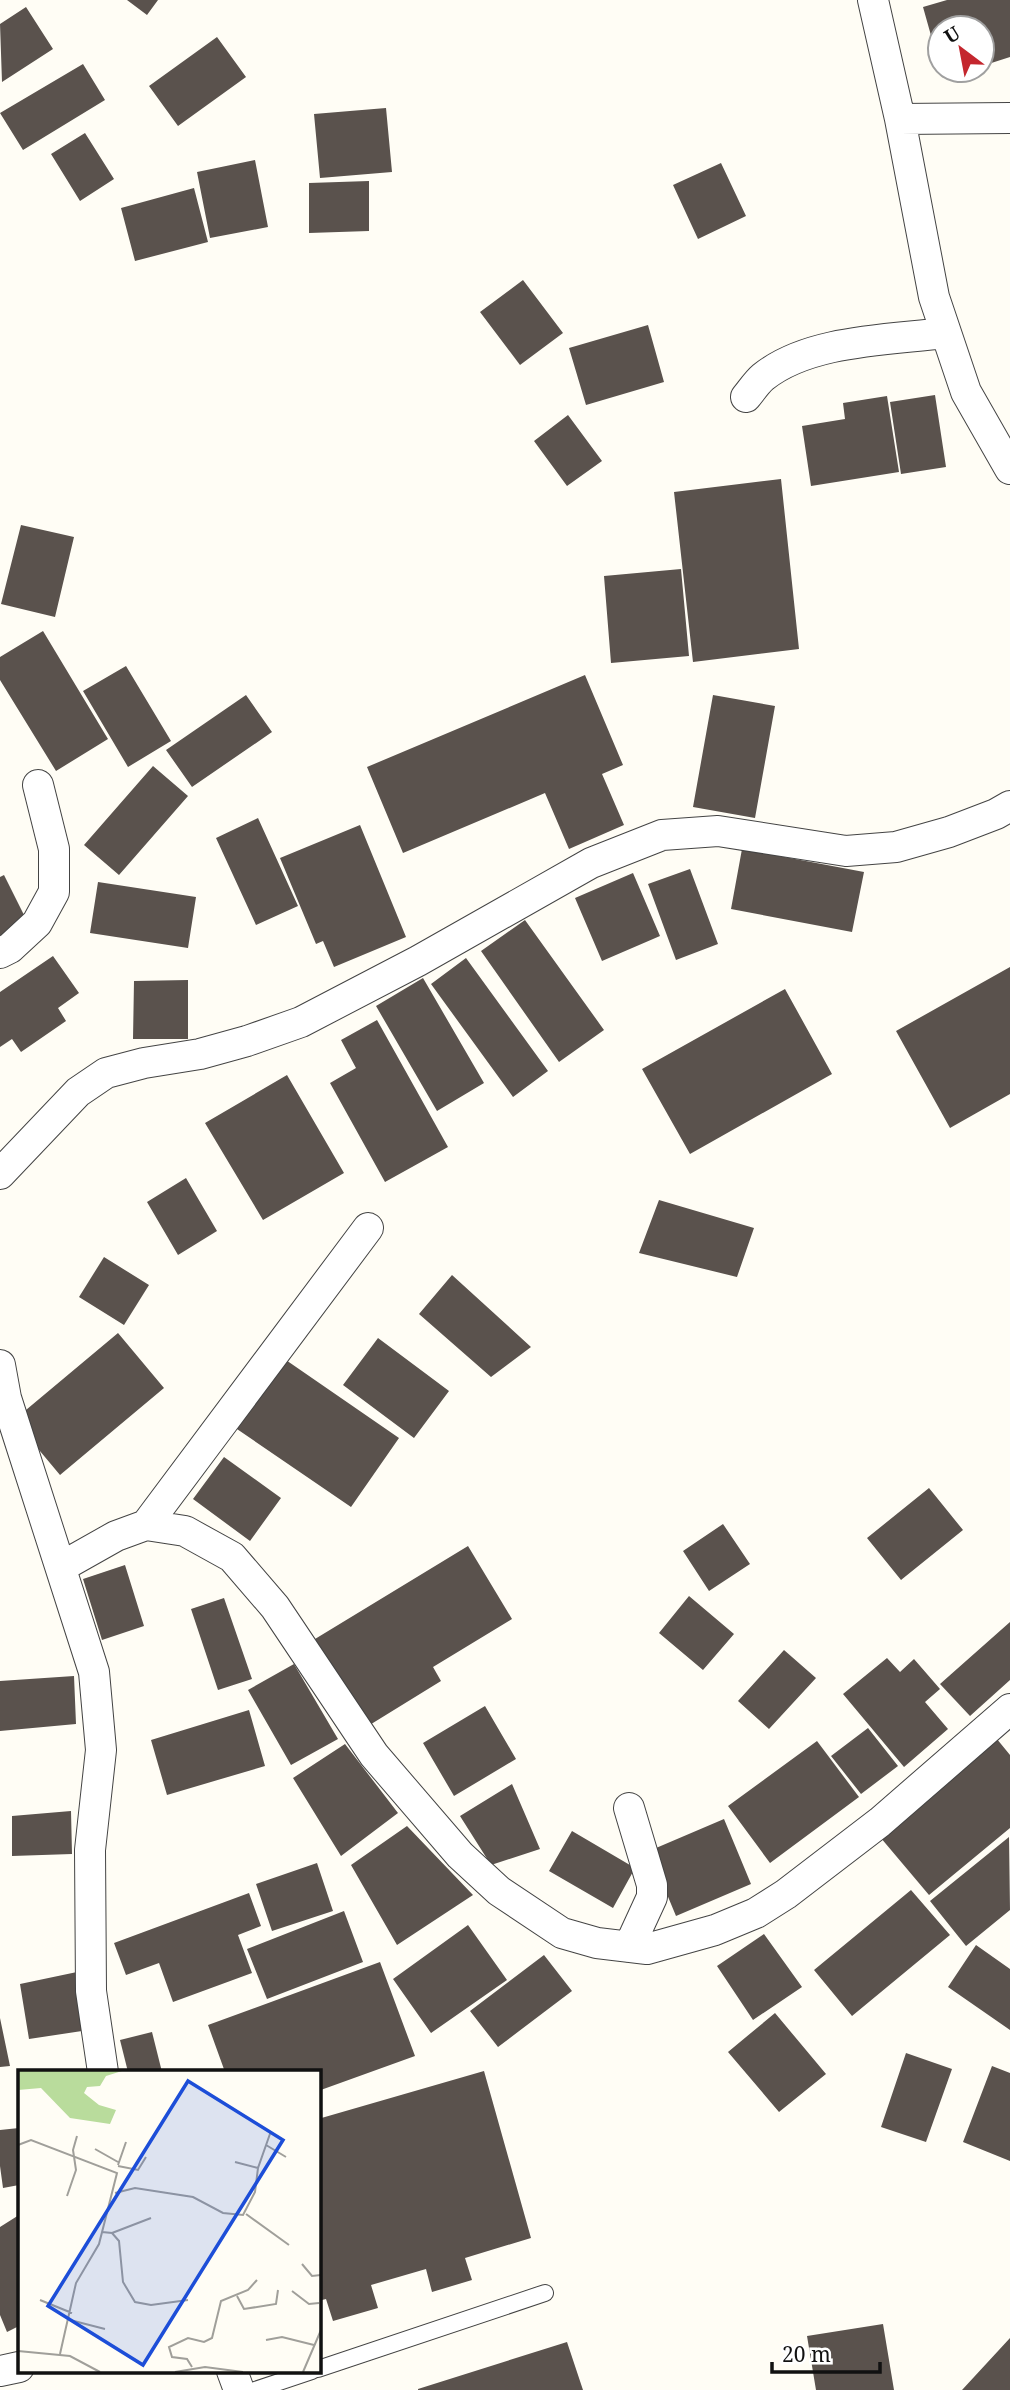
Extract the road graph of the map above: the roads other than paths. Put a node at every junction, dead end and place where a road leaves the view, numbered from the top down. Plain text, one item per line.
1 (873, 0) edge
2 (1010, 118) edge
3 (900, 119) junction
4 (944, 333) junction
5 (746, 397) dead end
6 (1010, 469) edge
7 (38, 785) dead end
8 (1010, 806) edge
9 (0, 953) edge
10 (0, 1174) edge
11 (368, 1228) dead end
12 (0, 1365) edge
13 (146, 1525) junction
14 (61, 1567) junction
15 (1010, 1709) edge
16 (629, 1808) dead end
17 (629, 1947) junction
18 (103, 2070) edge
19 (545, 2293) dead end
20 (18, 2367) edge
21 (320, 2368) edge
22 (0, 2371) edge
23 (232, 2372) edge
24 (309, 2372) edge
25 (239, 2390) edge
26 (255, 2390) edge

1 - 3 street
2 - 3 street
3 - 4 street
4 - 5 street
4 - 6 street
7 - 9 street
8 - 10 street
11 - 13 street
12 - 14 street
13 - 14 street
13 - 17 street
14 - 18 street
15 - 17 street
16 - 17 street
19 - 21 lane
20 - 22 street
23 - 25 street
24 - 26 lane

